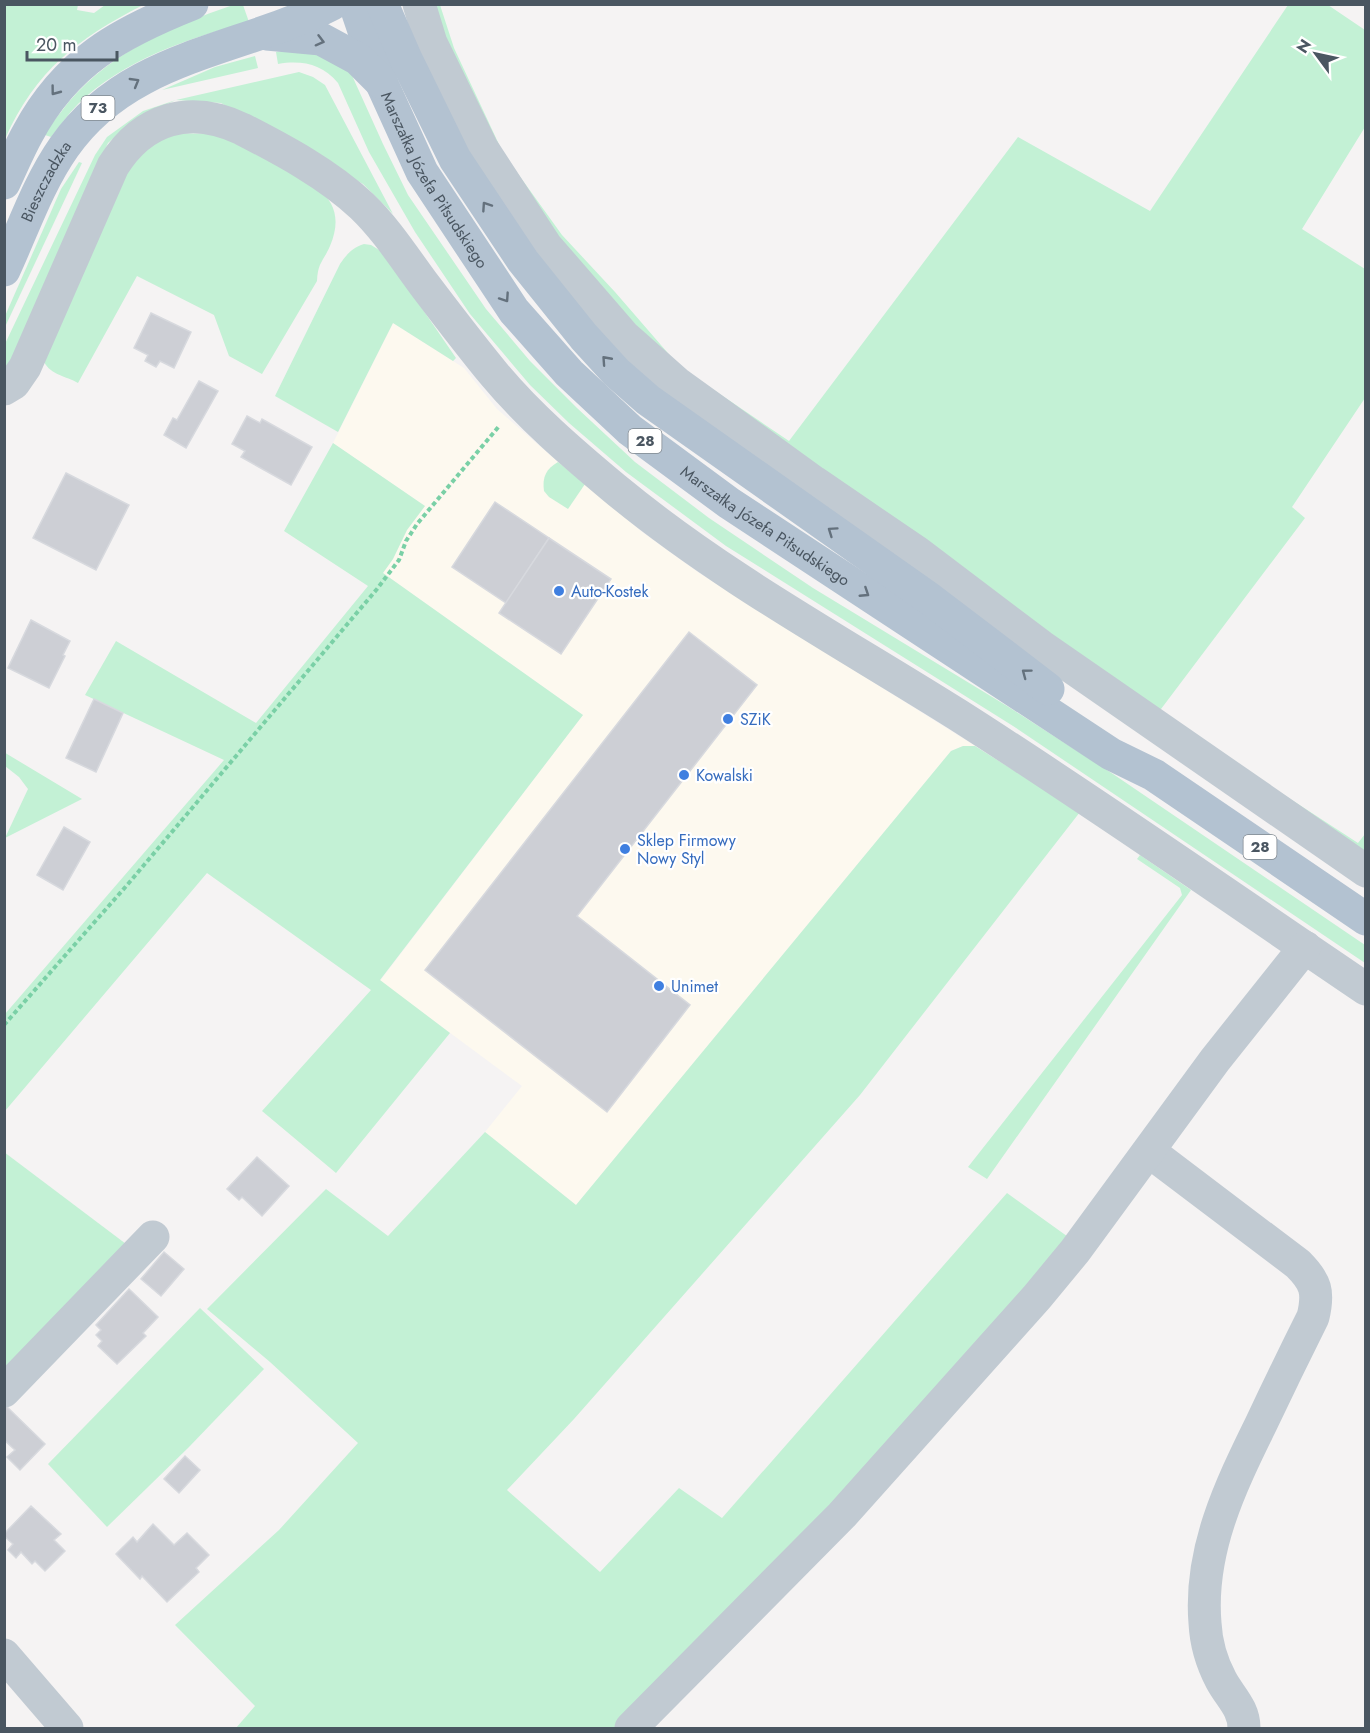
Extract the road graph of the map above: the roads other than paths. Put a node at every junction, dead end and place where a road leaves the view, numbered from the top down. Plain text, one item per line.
1 (192, 4) edge
2 (332, 4) edge
3 (419, 4) edge
4 (374, 6) edge
5 (262, 33) junction
6 (382, 84) junction
7 (4, 183) edge
8 (4, 270) edge
9 (4, 388) edge
10 (1154, 775) junction
11 (1365, 871) edge
12 (1365, 919) edge
13 (1305, 947) junction
14 (1365, 989) edge
15 (1150, 1152) junction
16 (153, 1237) dead end
17 (4, 1391) edge
18 (4, 1655) edge
19 (68, 1728) edge
20 (631, 1728) edge
21 (1244, 1728) edge

1 -> 7 main road, 73
2 - 5 main road, Bieszczadzka / 73
3 - 11 street
4 - 6 main road, Marszałka Józefa Piłsudskiego / 28
10 -> 4 main road, Marszałka Józefa Piłsudskiego / 28
5 -> 6 main road
8 -> 5 main road, Bieszczadzka / 73
6 -> 10 main road, Marszałka Józefa Piłsudskiego / 28
9 - 13 street
10 - 12 main road, Marszałka Józefa Piłsudskiego / 28
13 - 14 street
13 - 15 street
15 - 20 street
15 - 21 street
16 - 17 street
18 - 19 street

